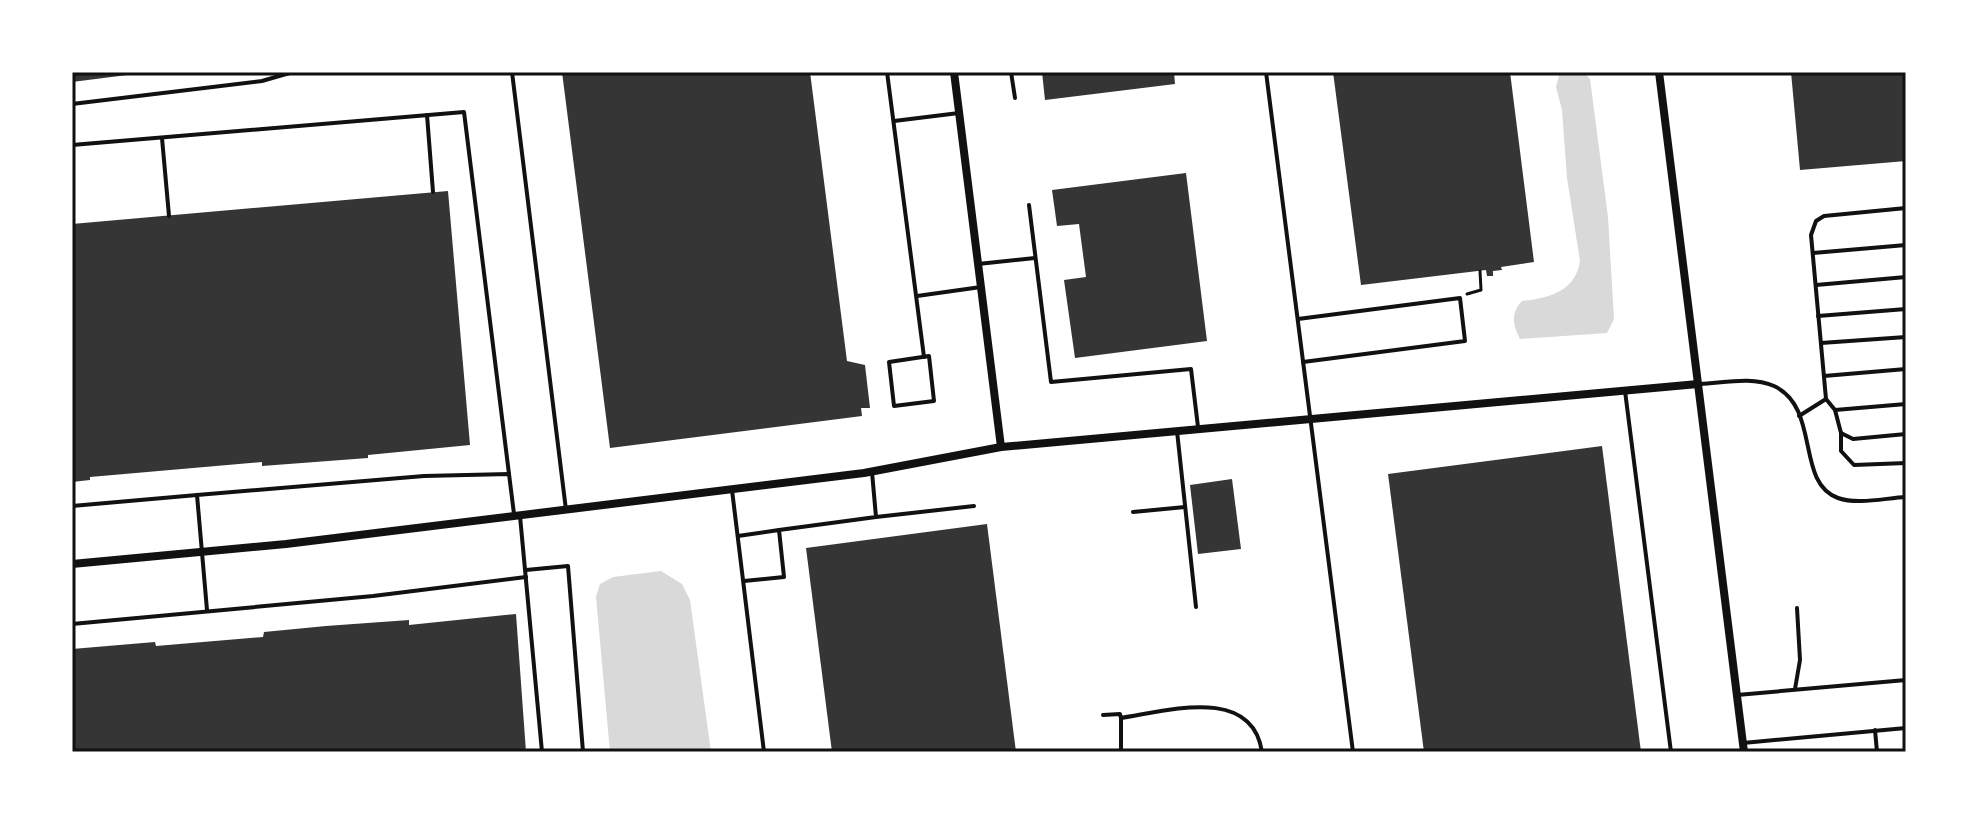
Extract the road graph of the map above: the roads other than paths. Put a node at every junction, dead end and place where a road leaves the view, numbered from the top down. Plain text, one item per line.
1 (293, 72) edge
2 (512, 72) edge
3 (887, 72) edge
4 (954, 72) edge
5 (1011, 72) edge
6 (1266, 72) edge
7 (1659, 72) edge
8 (1015, 98) dead end
9 (72, 104) edge
10 (959, 113) junction
11 (427, 115) junction
12 (894, 121) junction
13 (162, 137) junction
14 (72, 145) edge
15 (433, 192) dead end
16 (1029, 205) dead end
17 (1906, 208) edge
18 (169, 216) dead end
19 (1906, 245) edge
20 (1813, 253) junction
21 (1035, 258) junction
22 (978, 264) junction
23 (1906, 277) edge
24 (1816, 285) junction
25 (981, 287) junction
26 (917, 296) junction
27 (1906, 309) edge
28 (1818, 316) junction
29 (1298, 319) junction
30 (1906, 337) edge
31 (1821, 343) junction
32 (924, 357) junction
33 (1303, 362) junction
34 (1906, 369) edge
35 (1824, 376) junction
36 (1698, 384) junction
37 (1625, 391) junction
38 (1826, 399) junction
39 (1906, 404) edge
40 (1835, 410) junction
41 (1799, 416) junction
42 (1310, 419) junction
43 (1198, 429) junction
44 (1177, 431) junction
45 (1841, 433) junction
46 (1906, 434) edge
47 (1001, 447) junction
48 (1906, 463) edge
49 (872, 472) junction
50 (509, 474) junction
51 (732, 490) junction
52 (197, 495) junction
53 (1906, 497) edge
54 (72, 506) edge
55 (974, 506) dead end
56 (1185, 507) junction
57 (566, 510) junction
58 (1133, 512) dead end
59 (517, 516) junction
60 (876, 517) junction
61 (779, 530) junction
62 (738, 536) junction
63 (202, 552) junction
64 (72, 564) edge
65 (525, 570) junction
66 (526, 577) junction
67 (744, 581) junction
68 (1196, 607) dead end
69 (1797, 608) dead end
70 (207, 610) junction
71 (72, 624) edge
72 (1906, 680) edge
73 (1795, 690) junction
74 (1737, 695) junction
75 (1103, 715) dead end
76 (1121, 718) junction
77 (1906, 728) edge
78 (1875, 730) junction
79 (1744, 747) edge
80 (542, 752) edge
81 (583, 752) edge
82 (764, 752) edge
83 (1121, 752) edge
84 (1262, 752) edge
85 (1353, 752) edge
86 (1671, 752) edge
87 (1877, 752) edge

1 - 9 lane
2 - 57 lane
3 - 12 lane
4 - 10 street
5 - 8 lane
6 - 29 lane
7 - 36 street
10 - 12 lane
10 - 22 street
11 - 13 lane
11 - 15 lane
11 - 50 lane
12 - 26 lane
13 - 14 lane
13 - 18 lane
16 - 21 lane
17 - 20 lane
19 - 20 lane
20 - 24 lane
21 - 22 lane
21 - 43 lane
22 - 25 street
23 - 24 lane
24 - 28 lane
25 - 26 lane
25 - 47 street
26 - 32 lane
27 - 28 lane
28 - 31 lane
29 - 33 lane
29 - 33 lane
30 - 31 lane
31 - 35 lane
32 - 32 lane
33 - 42 lane
34 - 35 lane
35 - 38 lane
36 - 37 street
36 - 41 lane
36 - 74 street
37 - 42 street
37 - 86 lane
38 - 40 lane
38 - 41 lane
39 - 40 lane
40 - 45 lane
41 - 53 lane
42 - 43 street
42 - 85 lane
43 - 44 street
44 - 47 street
44 - 56 lane
45 - 46 lane
45 - 48 lane
47 - 49 street
49 - 51 street
49 - 60 lane
50 - 52 lane
50 - 59 lane
51 - 57 street
51 - 62 lane
52 - 54 lane
52 - 63 lane
55 - 60 lane
56 - 58 lane
56 - 68 lane
57 - 59 street
59 - 63 street
59 - 65 lane
60 - 61 lane
61 - 62 lane
61 - 67 lane
62 - 67 lane
63 - 64 street
63 - 70 lane
65 - 66 lane
65 - 81 lane
66 - 70 lane
66 - 80 lane
67 - 82 lane
69 - 73 lane
70 - 71 lane
72 - 73 lane
73 - 74 lane
74 - 79 street
75 - 76 lane
76 - 83 lane
76 - 84 lane
77 - 78 lane
78 - 79 lane
78 - 87 lane

